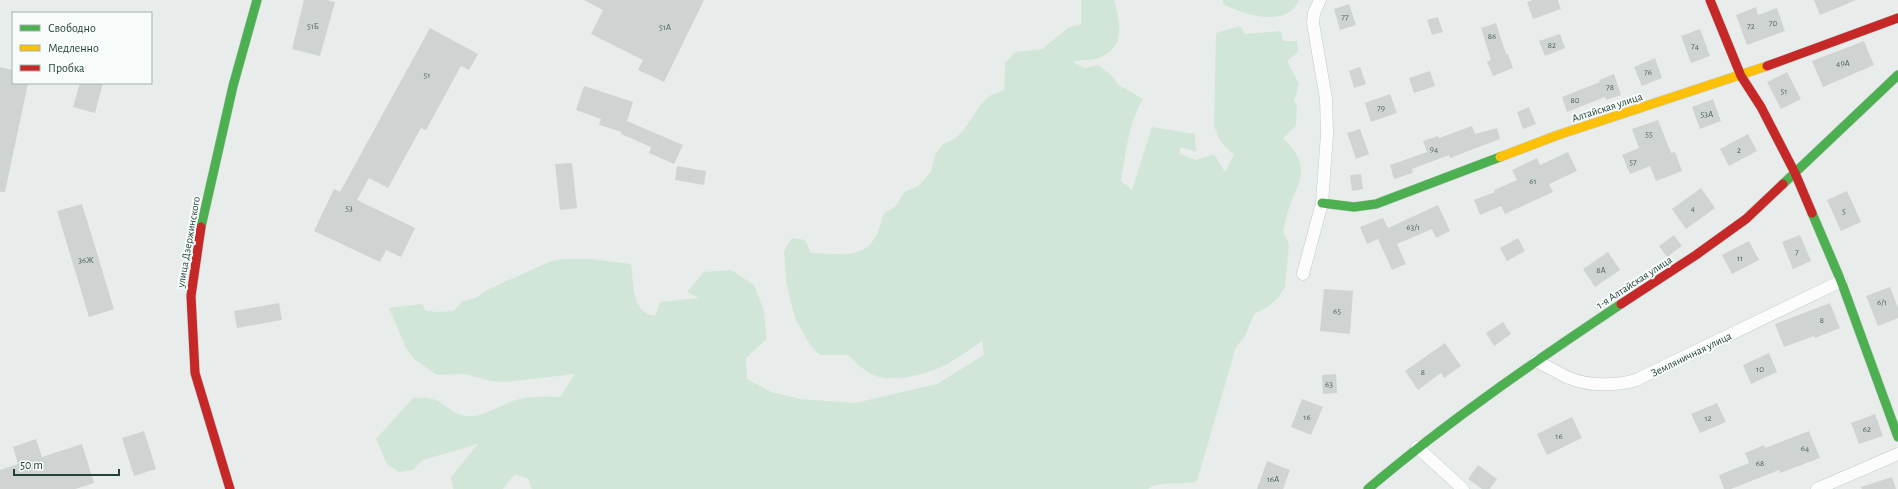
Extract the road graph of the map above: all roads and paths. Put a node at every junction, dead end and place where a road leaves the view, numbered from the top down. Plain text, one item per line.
1 (257, 0) edge
2 (1320, 0) edge
3 (1710, 0) edge
4 (1898, 18) edge
5 (1898, 75) edge
6 (1741, 76) junction
7 (1795, 173) junction
8 (1322, 203) junction
9 (1303, 274) dead end
10 (1841, 281) junction
11 (1536, 361) junction
12 (1898, 438) edge
13 (1417, 447) junction
14 (1898, 454) edge
15 (230, 489) edge
16 (1368, 489) edge
17 (1463, 489) edge
18 (1817, 489) edge

1 - 15 street, улица Дзержинского
2 - 8 street
3 - 6 street
4 - 6 street, Алтайская улица
5 - 7 street, 1-я Алтайская улица
6 - 7 street
6 - 8 street, Алтайская улица
7 - 10 street
7 - 11 street, 1-я Алтайская улица
8 - 9 street
10 - 11 street, Земляничная улица
10 - 12 street
11 - 13 street, 1-я Алтайская улица
13 - 16 street, 1-я Алтайская улица
13 - 17 street
14 - 18 street

